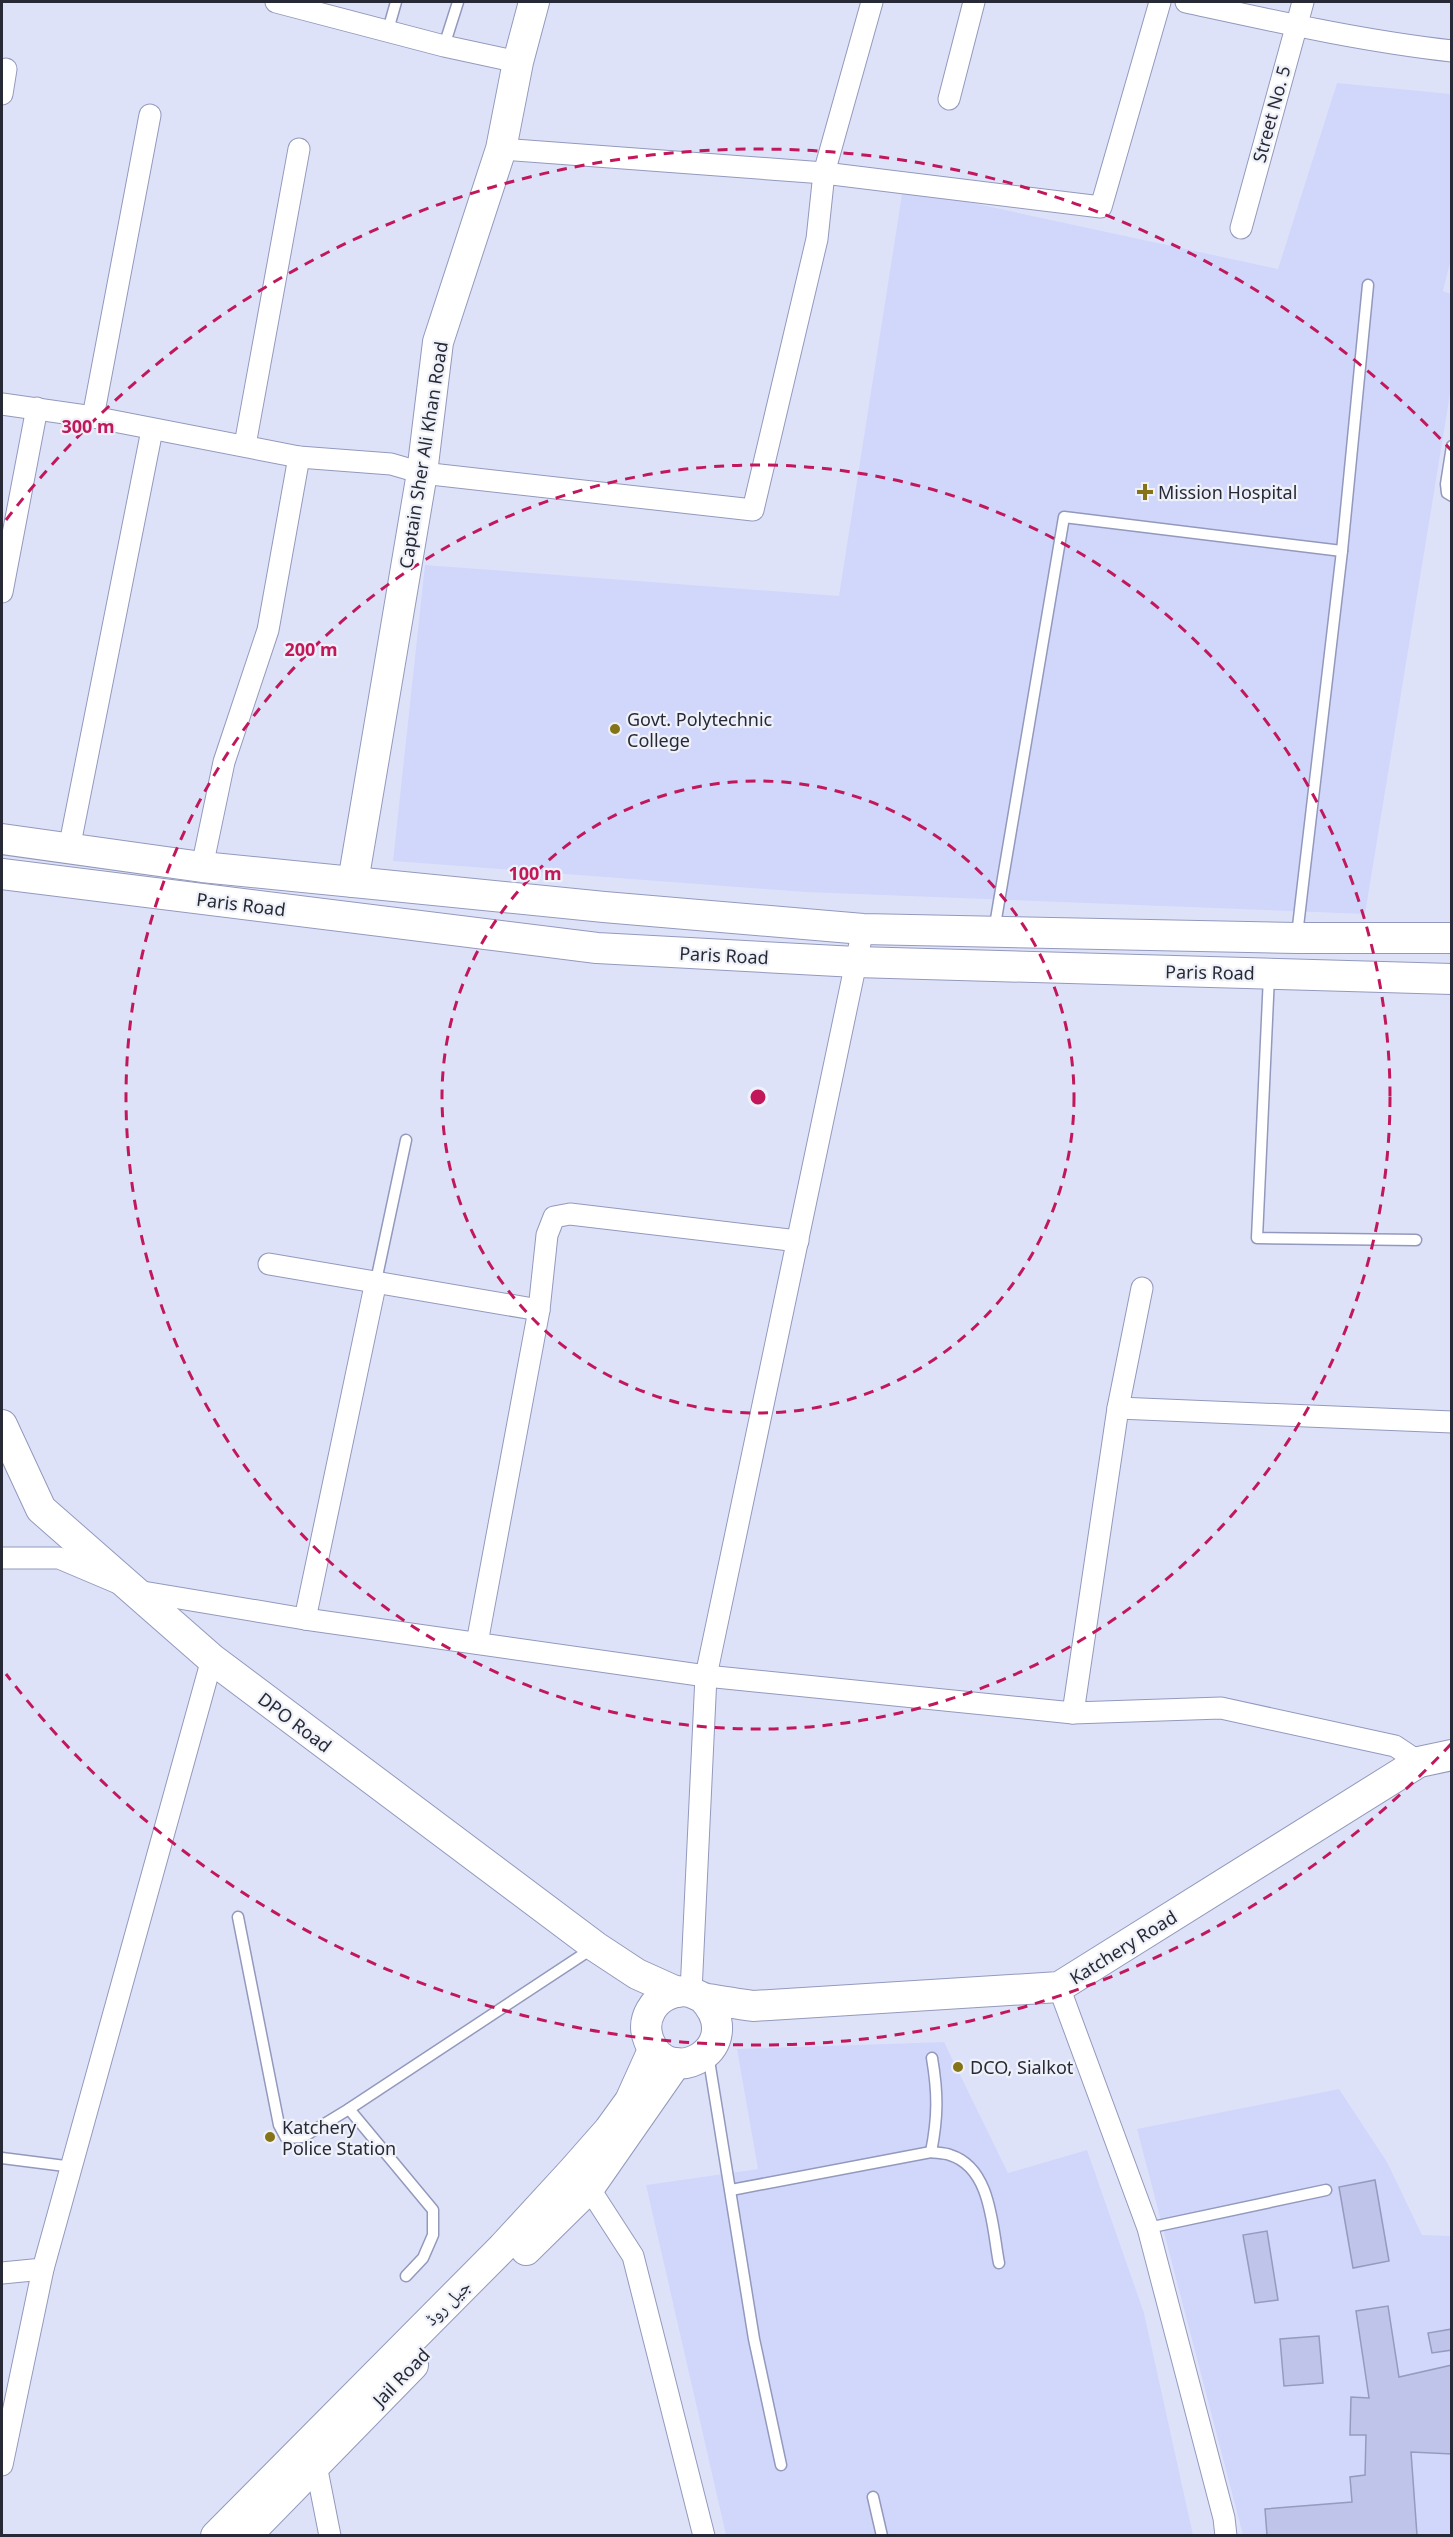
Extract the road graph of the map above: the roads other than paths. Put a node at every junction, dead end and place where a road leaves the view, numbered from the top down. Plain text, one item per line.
1 (276, 2) edge
2 (396, 2) edge
3 (458, 2) edge
4 (534, 2) edge
5 (872, 2) edge
6 (974, 2) edge
7 (1160, 2) edge
8 (1186, 2) edge
9 (1303, 2) edge
10 (1295, 26) junction
11 (388, 30) junction
12 (444, 46) junction
13 (1452, 51) edge
14 (518, 62) junction
15 (6, 69) dead end
16 (2, 93) edge
17 (949, 99) dead end
18 (150, 115) dead end
19 (299, 149) dead end
20 (501, 149) junction
21 (824, 173) junction
22 (1241, 228) dead end
23 (1368, 285) dead end
24 (2, 404) edge
25 (37, 408) junction
26 (93, 417) junction
27 (152, 430) junction
28 (245, 445) junction
29 (1452, 446) edge
30 (299, 457) junction
31 (422, 473) junction
32 (1452, 496) edge
33 (7, 544) edge
34 (1342, 551) junction
35 (2, 592) edge
36 (2, 839) edge
37 (69, 849) junction
38 (202, 867) junction
39 (2, 874) edge
40 (353, 882) junction
41 (604, 907) junction
42 (862, 929) junction
43 (994, 931) junction
44 (1297, 938) junction
45 (1452, 938) edge
46 (597, 948) junction
47 (856, 962) junction
48 (1269, 973) junction
49 (1452, 979) edge
50 (406, 1140) dead end
51 (1416, 1239) dead end
52 (798, 1241) junction
53 (269, 1264) dead end
54 (376, 1281) junction
55 (1142, 1288) dead end
56 (540, 1310) junction
57 (1118, 1408) junction
58 (1452, 1422) edge
59 (2, 1425) edge
60 (2, 1558) edge
61 (137, 1591) junction
62 (305, 1619) junction
63 (477, 1643) junction
64 (212, 1659) junction
65 (706, 1676) junction
66 (1073, 1713) junction
67 (1452, 1755) edge
68 (1419, 1762) junction
69 (238, 1917) dead end
70 (596, 1947) junction
71 (637, 1974) junction
72 (1059, 1987) junction
73 (697, 2001) junction
74 (650, 2012) junction
75 (708, 2053) junction
76 (664, 2056) junction
77 (932, 2058) dead end
78 (349, 2109) junction
79 (931, 2152) junction
80 (2, 2158) edge
81 (73, 2167) junction
82 (589, 2188) junction
83 (731, 2190) junction
84 (1326, 2190) dead end
85 (1148, 2228) junction
86 (999, 2263) dead end
87 (43, 2269) junction
88 (2, 2273) edge
89 (406, 2276) dead end
90 (5, 2434) edge
91 (313, 2452) junction
92 (2, 2465) edge
93 (781, 2466) dead end
94 (873, 2497) dead end
95 (216, 2535) edge
96 (246, 2535) edge
97 (330, 2535) edge
98 (704, 2535) edge
99 (882, 2535) edge
100 (1226, 2535) edge

1 - 11 street
2 - 11 lane
3 - 12 lane
4 - 14 main road, Captain Sher Ali Khan Road
5 - 21 street
6 - 17 street
7 - 21 street
8 - 10 street
9 - 10 street, Street No. 5
10 - 13 street
10 - 22 street, Street No. 5
11 - 12 street
12 - 14 street
14 - 20 main road, Captain Sher Ali Khan Road
15 - 16 street
18 - 26 street
19 - 28 street
20 - 21 street
20 - 31 main road, Captain Sher Ali Khan Road
21 - 31 street
23 - 34 lane
24 - 25 street
25 - 26 street
25 - 33 street
26 - 27 street
27 - 28 street
27 - 37 street
28 - 30 street
29 - 32 lane
30 - 31 street
30 - 38 street
31 - 40 main road, Captain Sher Ali Khan Road
33 - 35 street
34 - 43 lane
34 - 44 lane
36 - 37 main road, Paris Road
37 - 38 main road, Paris Road
38 - 40 main road, Paris Road
39 - 46 main road, Paris Road
40 - 41 main road, Paris Road
41 - 42 main road, Paris Road
41 - 46 main road
42 - 43 main road, Paris Road
42 - 47 street
43 - 44 main road, Paris Road
44 - 45 main road, Paris Road
46 - 47 main road, Paris Road
47 - 48 main road, Paris Road
47 - 52 street
48 - 49 main road, Paris Road
48 - 51 lane
50 - 54 lane
52 - 56 street
52 - 65 street
53 - 54 street
54 - 56 street
54 - 62 street
55 - 57 street
56 - 63 street
57 - 58 street
57 - 66 street
59 - 61 main road, DPO Road
60 - 61 street
61 - 62 street
61 - 64 main road, DPO Road
62 - 63 street
63 - 65 street
64 - 70 main road, DPO Road
64 - 81 street
65 - 66 street
65 - 73 street
66 - 68 street
67 - 68 main road, Katchery Road
68 - 72 main road, Katchery Road
69 - 78 lane
70 - 71 main road, DPO Road
70 - 78 lane
71 - 73 main road, DPO Road
71 - 74 main road
72 - 73 main road, Katchery Road
72 - 85 street
73 - 74 main road
73 - 75 main road
74 - 76 main road
75 - 76 main road
75 - 83 lane
76 - 82 main road, Jail Road
76 - 91 main road, جیل روڈ
77 - 79 lane
78 - 89 lane
79 - 83 lane
79 - 86 lane
80 - 81 lane
81 - 87 street
82 - 91 main road, Jail Road
82 - 98 street
83 - 93 lane
84 - 85 lane
85 - 100 street
87 - 88 street
87 - 90 street
90 - 92 street
91 - 95 main road, جیل روڈ
91 - 96 main road
91 - 97 street
94 - 99 lane

